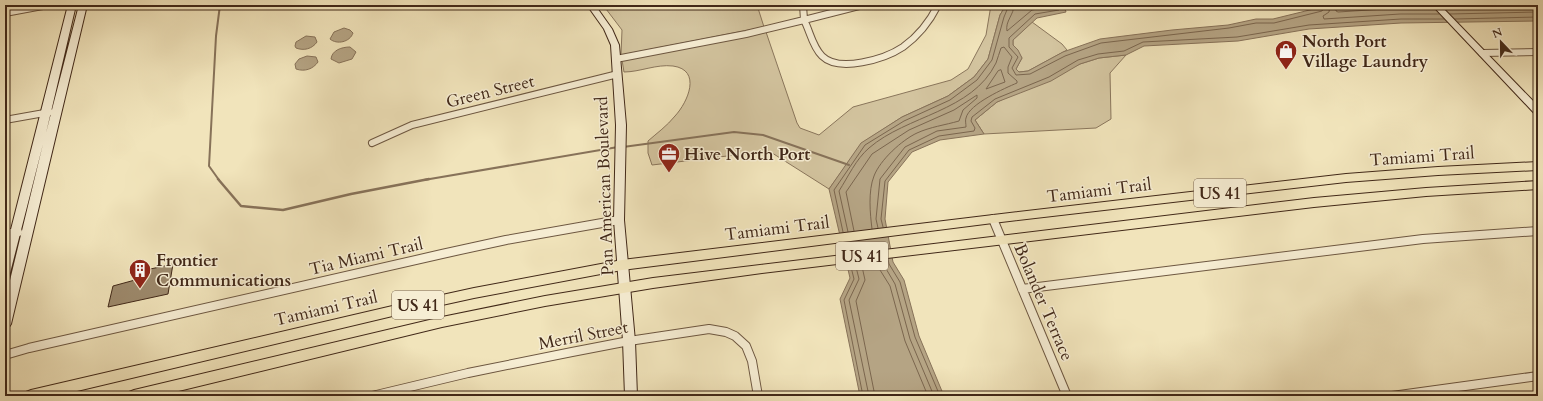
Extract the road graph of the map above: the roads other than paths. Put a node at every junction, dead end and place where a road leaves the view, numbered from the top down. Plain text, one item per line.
1 (48, 5) edge
2 (72, 5) edge
3 (83, 5) edge
4 (591, 5) edge
5 (803, 5) edge
6 (864, 5) edge
7 (938, 5) edge
8 (1436, 5) edge
9 (5, 13) edge
10 (804, 20) junction
11 (1538, 52) edge
12 (1482, 53) junction
13 (616, 59) junction
14 (618, 74) junction
15 (56, 111) junction
16 (1538, 112) edge
17 (45, 113) junction
18 (5, 120) edge
19 (372, 142) dead end
20 (1538, 166) edge
21 (1538, 185) edge
22 (993, 219) junction
23 (619, 220) junction
24 (26, 230) junction
25 (1538, 231) edge
26 (16, 232) junction
27 (5, 234) edge
28 (1002, 239) junction
29 (622, 265) junction
30 (5, 273) edge
31 (624, 287) junction
32 (1022, 289) junction
33 (5, 324) edge
34 (629, 341) junction
35 (5, 355) edge
36 (1538, 376) edge
37 (31, 396) edge
38 (134, 396) edge
39 (372, 396) edge
40 (631, 396) edge
41 (758, 396) edge
42 (1067, 396) edge
43 (1392, 396) edge

1 - 9 street
2 - 17 street
3 - 15 street
4 - 13 street, Pan American Boulevard
5 - 10 street
6 - 10 street
7 - 10 street
8 - 12 street
10 - 13 street
11 - 12 street
12 - 16 street
13 - 14 street, Pan American Boulevard
14 - 19 street, Green Street
14 - 23 street, Pan American Boulevard
15 - 17 street
15 - 24 street
17 - 18 street
17 - 26 street
20 - 22 main road, Tamiami Trail / US 41
21 - 28 main road, Tamiami Trail / US 41
22 - 28 street, Bolander Terrace
22 - 29 main road, Tamiami Trail / US 41
23 - 29 street, Pan American Boulevard
23 - 35 street, Tia Miami Trail
24 - 26 street
24 - 33 street
25 - 32 street
26 - 27 street
26 - 30 street
28 - 31 main road, Tamiami Trail / US 41
28 - 32 street, Bolander Terrace
29 - 31 street, Pan American Boulevard
29 - 37 main road, Tamiami Trail / US 41
31 - 34 street, Pan American Boulevard
31 - 38 main road, Tamiami Trail / US 41
32 - 42 street, Bolander Terrace
34 - 39 street, Merril Street
34 - 40 street, Pan American Boulevard
34 - 41 street, Merril Street
36 - 43 street

